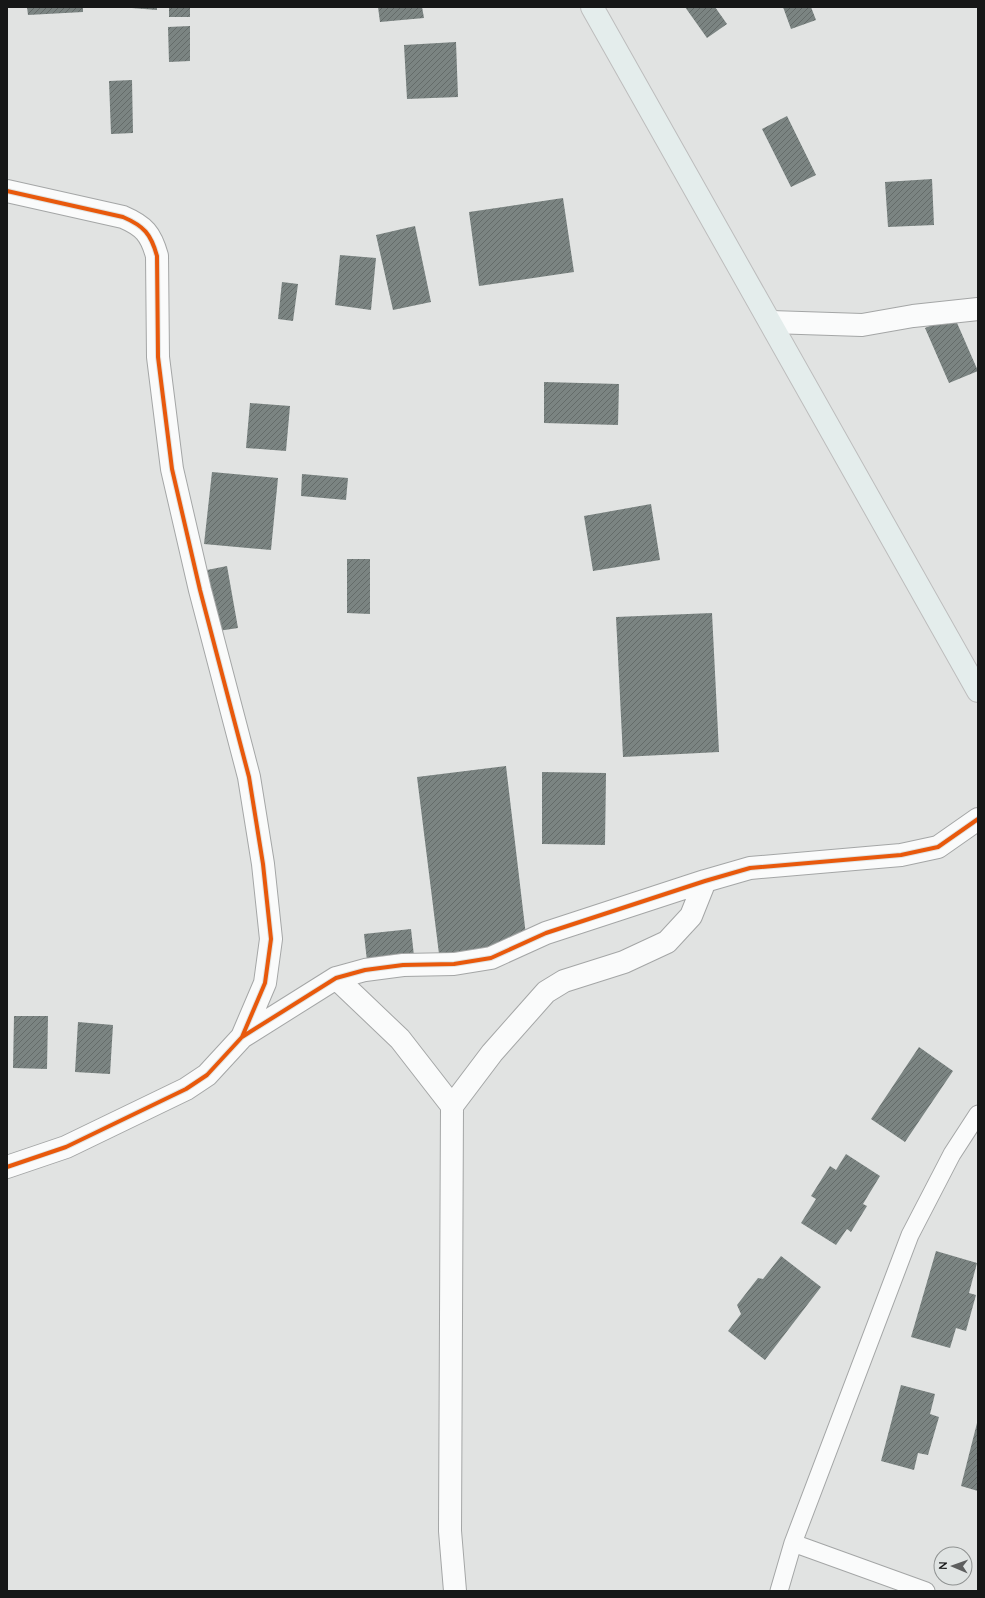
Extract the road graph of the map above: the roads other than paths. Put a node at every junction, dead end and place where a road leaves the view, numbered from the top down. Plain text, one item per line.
1 (592, 7) edge
2 (7, 191) edge
3 (978, 309) edge
4 (771, 322) junction
5 (978, 692) edge
6 (978, 819) edge
7 (705, 881) junction
8 (336, 978) junction
9 (242, 1037) junction
10 (452, 1106) junction
11 (978, 1114) edge
12 (7, 1167) edge
13 (793, 1543) junction
14 (455, 1591) edge
15 (778, 1591) edge
16 (926, 1591) edge

1 - 4 main road
2 - 9 street
3 - 4 street
4 - 5 main road
6 - 7 street
7 - 8 street
7 - 10 street
8 - 9 street
8 - 10 street
9 - 12 street
10 - 14 street
11 - 13 lane
13 - 15 lane
13 - 16 lane

